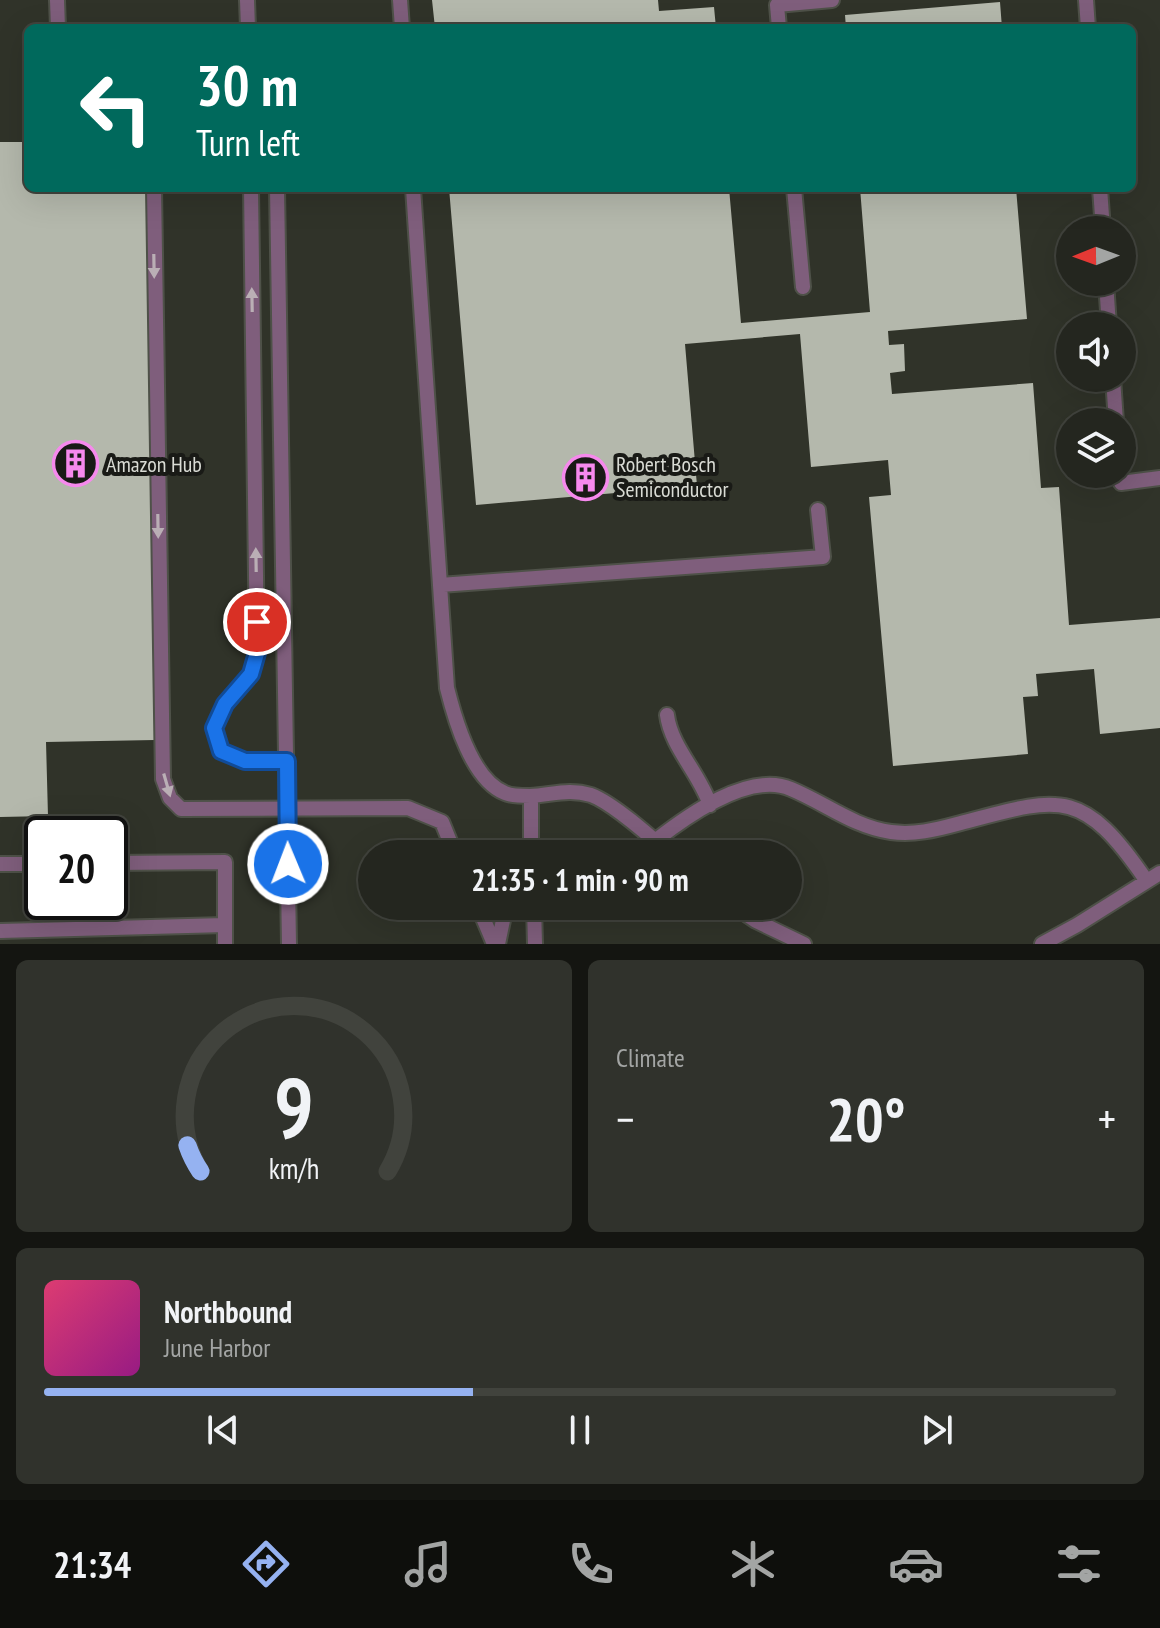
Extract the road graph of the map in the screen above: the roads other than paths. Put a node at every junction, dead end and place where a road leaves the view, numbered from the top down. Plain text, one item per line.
1 (57, 0) edge
2 (247, 0) edge
3 (400, 0) edge
4 (832, 0) edge
5 (1086, 0) edge
6 (775, 3) edge
7 (58, 24) edge
8 (248, 24) edge
9 (402, 24) edge
10 (778, 24) edge
11 (1088, 24) edge
12 (154, 192) edge
13 (251, 192) edge
14 (277, 192) edge
15 (413, 192) edge
16 (794, 192) edge
17 (1100, 192) edge
18 (1102, 216) edge
19 (803, 287) dead end
20 (1160, 478) edge
21 (1136, 481) edge
22 (818, 510) dead end
23 (440, 585) junction
24 (667, 715) dead end
25 (287, 761) junction
26 (531, 796) junction
27 (710, 805) junction
28 (287, 810) junction
29 (449, 840) edge
30 (531, 840) edge
31 (654, 840) edge
32 (657, 840) edge
33 (128, 863) edge
34 (0, 864) edge
35 (24, 864) edge
36 (1160, 873) edge
37 (1146, 880) junction
38 (485, 920) edge
39 (502, 920) edge
40 (534, 920) edge
41 (755, 920) edge
42 (225, 925) junction
43 (0, 931) edge
44 (225, 944) edge
45 (289, 944) edge
46 (496, 944) edge
47 (535, 944) edge
48 (804, 944) edge
49 (1042, 944) edge

1 - 7 lane
2 - 8 lane
3 - 9 lane
4 - 6 lane
5 - 11 lane
6 - 10 lane
12 -> 28 lane
25 -> 13 lane
14 - 25 lane
15 - 23 lane
16 - 19 lane
17 - 18 lane
20 - 21 lane
22 - 23 lane
23 - 26 lane
24 - 27 lane
25 - 28 lane
26 - 30 lane
26 - 31 lane
27 - 32 lane
27 - 37 lane
28 - 29 lane
28 - 45 lane
33 - 42 lane
34 - 35 lane
36 - 37 lane
37 - 49 lane
38 - 46 lane
39 - 46 lane
40 - 47 lane
41 - 48 lane
42 - 43 lane
42 - 44 lane

